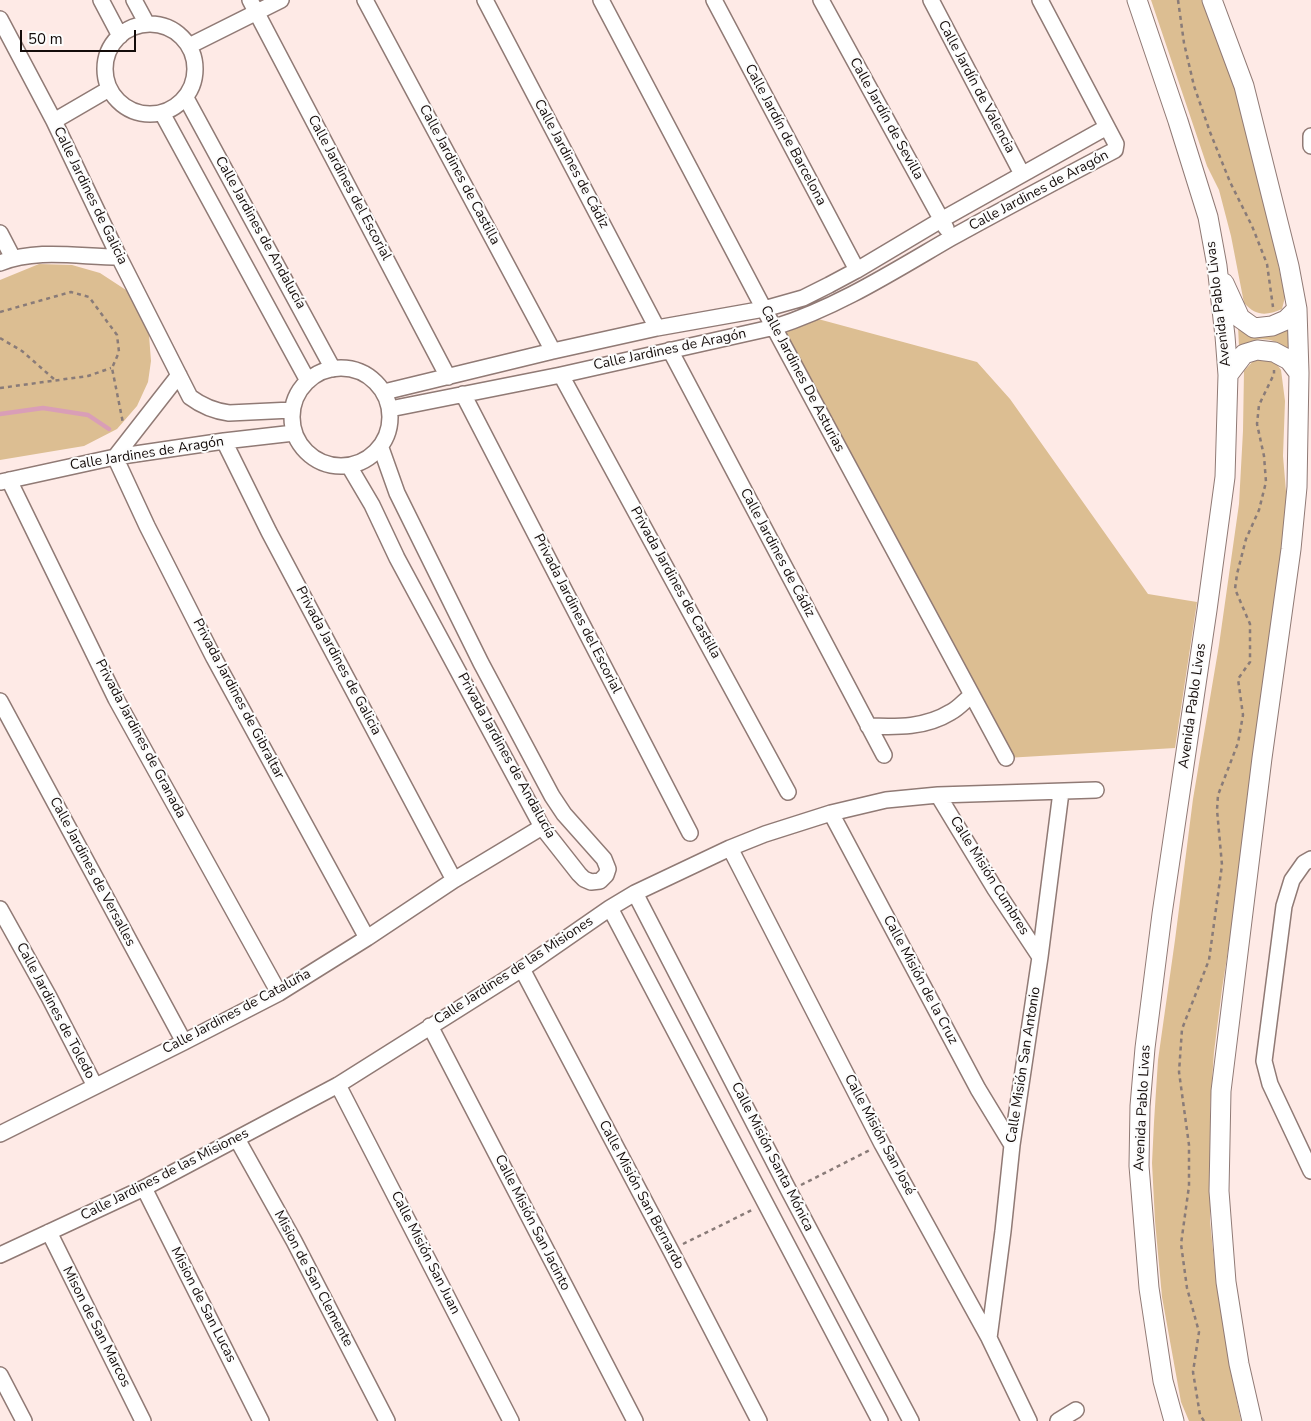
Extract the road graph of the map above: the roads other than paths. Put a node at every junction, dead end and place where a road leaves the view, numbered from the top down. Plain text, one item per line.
1 (101, 0) edge
2 (134, 0) edge
3 (281, 0) edge
4 (365, 0) edge
5 (485, 0) edge
6 (601, 0) edge
7 (714, 0) edge
8 (821, 0) edge
9 (931, 0) edge
10 (1040, 0) edge
11 (1137, 0) edge
12 (1212, 0) edge
13 (253, 6) edge
14 (0, 19) edge
15 (147, 24) junction
16 (120, 36) junction
17 (189, 46) junction
18 (109, 89) junction
19 (186, 98) junction
20 (162, 113) junction
21 (54, 121) junction
22 (1107, 127) junction
23 (1311, 136) edge
24 (1311, 146) edge
25 (1022, 174) junction
26 (941, 220) junction
27 (0, 233) edge
28 (952, 238) junction
29 (119, 257) junction
30 (7, 261) edge
31 (1217, 266) junction
32 (857, 270) junction
33 (764, 309) junction
34 (1297, 310) junction
35 (775, 327) junction
36 (657, 328) junction
37 (553, 350) junction
38 (670, 350) junction
39 (333, 369) junction
40 (1299, 373) junction
41 (179, 375) junction
42 (561, 375) junction
43 (1228, 375) junction
44 (448, 377) junction
45 (308, 381) junction
46 (384, 392) junction
47 (464, 394) junction
48 (390, 409) junction
49 (292, 410) junction
50 (294, 433) junction
51 (224, 441) junction
52 (381, 448) junction
53 (115, 457) junction
54 (349, 466) junction
55 (5, 481) edge
56 (972, 695) junction
57 (0, 701) edge
58 (868, 726) junction
59 (884, 755) dead end
60 (1006, 758) dead end
61 (1096, 790) dead end
62 (788, 792) dead end
63 (1061, 792) junction
64 (938, 795) junction
65 (831, 813) junction
66 (542, 827) junction
67 (690, 834) dead end
68 (730, 848) junction
69 (1311, 859) edge
70 (454, 880) junction
71 (635, 893) junction
72 (610, 908) junction
73 (0, 909) edge
74 (367, 938) junction
75 (1040, 957) junction
76 (522, 969) junction
77 (279, 993) junction
78 (430, 1026) junction
79 (184, 1042) junction
80 (338, 1085) junction
81 (95, 1086) junction
82 (1, 1129) edge
83 (237, 1139) junction
84 (1012, 1145) junction
85 (1311, 1171) edge
86 (144, 1188) junction
87 (789, 1191) junction
88 (765, 1203) junction
89 (49, 1232) junction
90 (0, 1255) edge
91 (989, 1338) junction
92 (0, 1375) edge
93 (1076, 1410) dead end
94 (24, 1421) edge
95 (143, 1421) edge
96 (261, 1421) edge
97 (387, 1421) edge
98 (511, 1421) edge
99 (635, 1421) edge
100 (759, 1421) edge
101 (880, 1421) edge
102 (910, 1421) edge
103 (1029, 1421) edge
104 (1058, 1421) edge
105 (1174, 1421) edge
106 (1252, 1421) edge

1 - 16 street
2 - 15 street
3 - 13 street
4 - 37 street, Calle Jardines de Castilla
5 - 36 street, Calle Jardines de Cádiz
6 - 33 street, Calle Jardines De Asturias
7 - 32 street, Calle Jardín de Barcelona
8 - 26 street, Calle Jardín de Sevilla
9 - 25 street, Calle Jardín de Valencia
10 - 22 street
11 - 31 main road, Avenida Pablo Livas
12 - 34 main road
13 - 17 street
13 - 44 street, Calle Jardines del Escorial
14 - 21 street, Calle Jardines de Galicia
15 - 16 street
15 - 17 street
16 - 18 street
17 - 19 street
18 - 20 street
18 - 21 street
19 - 20 street
19 - 39 street, Calle Jardines de Andalucía
20 - 45 street, Calle Jardines de Andalucía
21 - 29 street, Calle Jardines de Galicia
22 - 25 street, Calle Jardines de Aragón
22 - 28 street, Calle Jardines de Aragón
23 - 24 street
25 - 26 street, Calle Jardines de Aragón
26 - 28 street, Calle Jardín de Sevilla
26 - 32 street, Calle Jardines de Aragón
27 - 30 street
28 - 35 street, Calle Jardines de Aragón
29 - 30 street
29 - 41 street, Calle Jardines de Galicia
31 - 34 main road
31 - 43 main road, Avenida Pablo Livas
32 - 33 street, Calle Jardines de Aragón
33 - 35 street, Calle Jardines De Asturias
33 - 36 street, Calle Jardines de Aragón
34 - 40 main road
35 - 38 street, Calle Jardines de Aragón
35 - 56 street, Calle Jardines De Asturias
36 - 37 street, Calle Jardines de Aragón
37 - 44 street, Calle Jardines de Aragón
38 - 42 street, Calle Jardines de Aragón
38 - 58 street, Calle Jardines de Cádiz
39 - 45 street
39 - 46 street
40 - 43 main road
40 - 106 main road
41 - 49 street, Calle Jardines de Galicia
41 - 53 street
42 - 47 street, Calle Jardines de Aragón
42 - 62 street, Privada Jardines de Castilla
43 - 105 main road, Avenida Pablo Livas
44 - 46 street, Calle Jardines de Aragón
45 - 49 street
46 - 48 street
47 - 48 street, Calle Jardines de Aragón
47 - 67 street, Privada Jardines del Escorial
48 - 52 street
49 - 50 street
50 - 51 street, Calle Jardines de Aragón
50 - 54 street
51 - 53 street, Calle Jardines de Aragón
51 - 70 street, Privada Jardines de Galicia
52 - 54 street
52 - 66 street, Privada Jardines de Andalucía
53 - 55 street, Calle Jardines de Aragón
53 - 74 street, Privada Jardines de Gibraltar
54 - 66 street, Privada Jardines de Andalucía
55 - 77 street, Privada Jardines de Granada
56 - 58 street
56 - 60 street, Calle Jardines De Asturias
57 - 79 street, Calle Jardines de Versalles
58 - 59 street, Calle Jardines de Cádiz
61 - 63 street, Calle Jardines de las Misiones
63 - 64 street, Calle Jardines de las Misiones
63 - 75 street, Calle Misión San Antonio
64 - 65 street, Calle Jardines de las Misiones
64 - 75 street, Calle Misión Cumbres
65 - 68 street, Calle Jardines de las Misiones
65 - 84 street, Calle Misión de la Cruz
66 - 70 street, Calle Jardines de Cataluña
68 - 71 street, Calle Jardines de las Misiones
68 - 91 street, Calle Misión San José
69 - 85 street
70 - 74 street, Calle Jardines de Cataluña
71 - 72 street, Calle Jardines de las Misiones
71 - 87 street, Calle Misión Santa Mónica
72 - 76 street, Calle Jardines de las Misiones
72 - 88 street, Calle Misión Santa Mónica
73 - 81 street, Calle Jardines de Toledo
74 - 77 street, Calle Jardines de Cataluña
75 - 84 street, Calle Misión San Antonio
76 - 78 street, Calle Jardines de las Misiones
76 - 100 street, Calle Misión San Bernardo
77 - 79 street, Calle Jardines de Cataluña
78 - 80 street, Calle Jardines de las Misiones
78 - 99 street, Calle Misión San Jacinto
79 - 81 street, Calle Jardines de Cataluña
80 - 83 street, Calle Jardines de las Misiones
80 - 98 street, Calle Misión San Juan
81 - 82 street, Calle Jardines de Cataluña
83 - 86 street, Calle Jardines de las Misiones
83 - 97 street, Mision de San Clemente
84 - 91 street, Calle Misión San Antonio
86 - 89 street, Calle Jardines de las Misiones
86 - 96 street, Mision de San Lucas
87 - 88 street
87 - 102 street, Calle Misión Santa Mónica
88 - 101 street, Calle Misión Santa Mónica
89 - 90 street, Calle Jardines de las Misiones
89 - 95 street, Mison de San Marcos
91 - 103 street, Calle Misión San José
92 - 94 street
93 - 104 street

